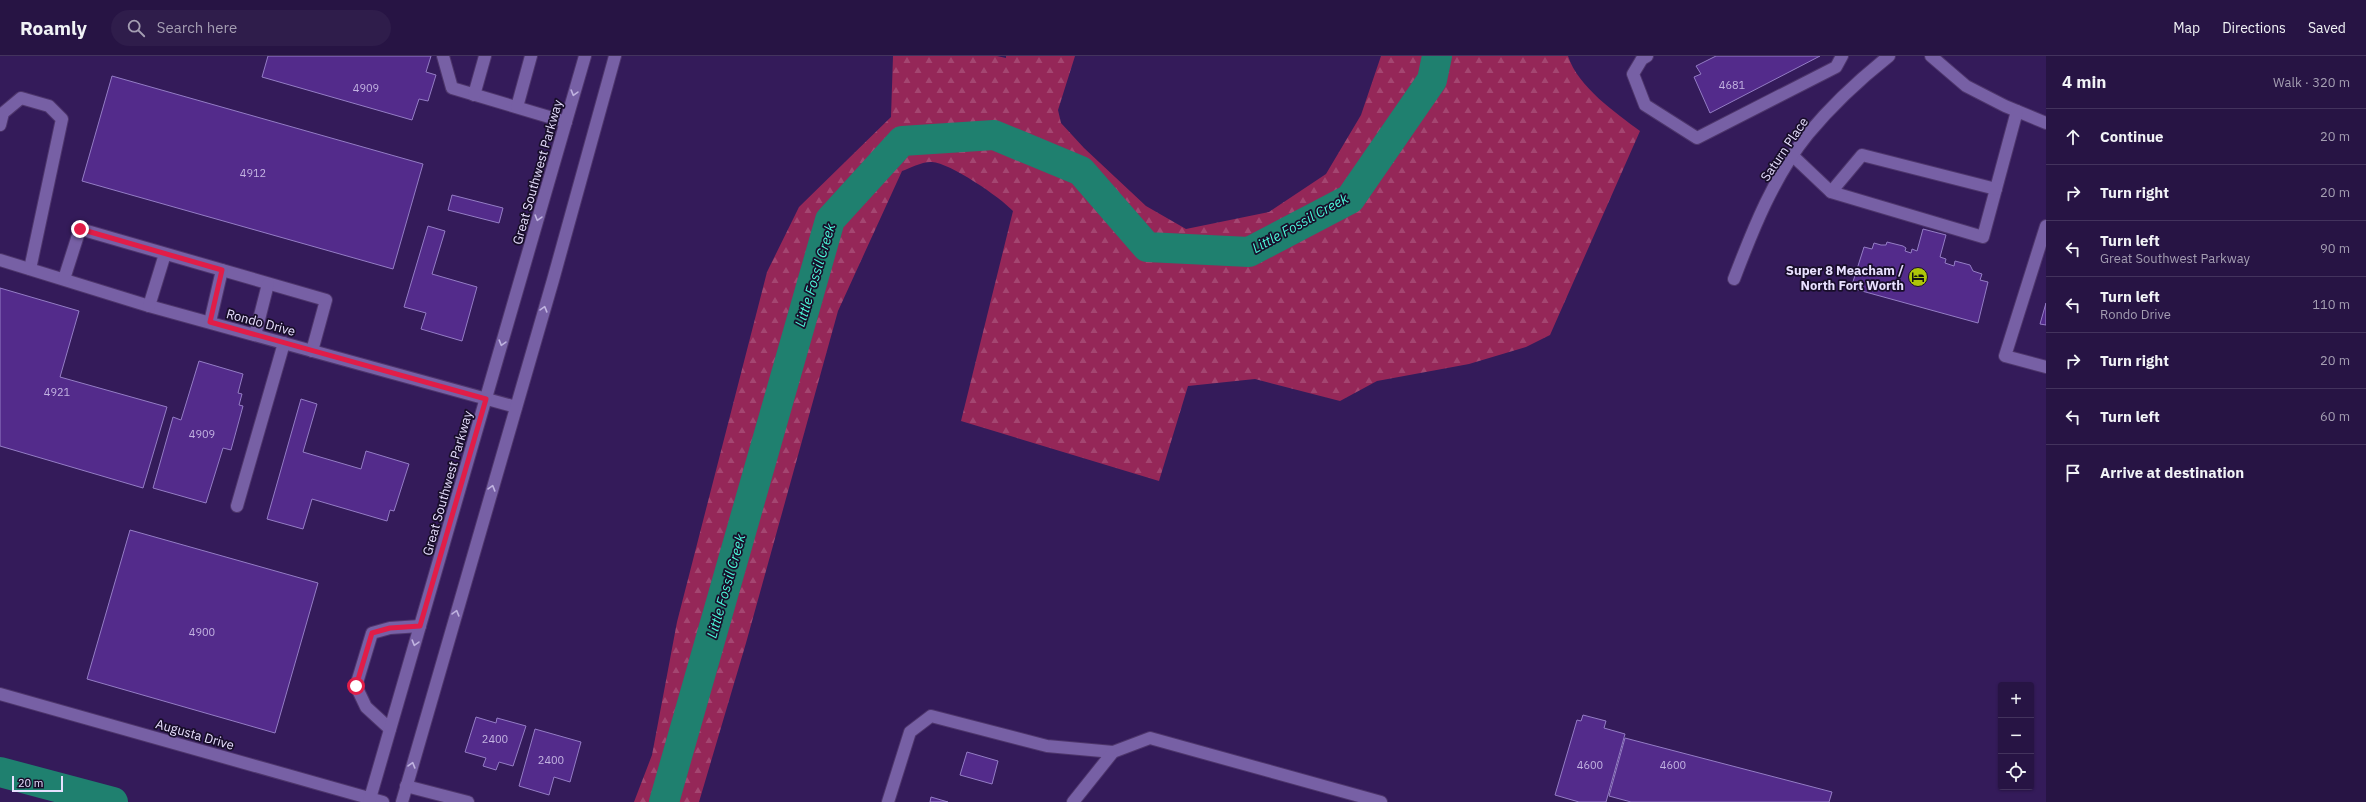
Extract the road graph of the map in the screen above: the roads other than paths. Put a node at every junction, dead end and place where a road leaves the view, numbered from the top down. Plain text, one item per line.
1 (443, 56) edge
2 (485, 56) edge
3 (531, 56) edge
4 (585, 56) edge
5 (614, 56) edge
6 (1647, 56) edge
7 (1842, 56) edge
8 (1889, 56) edge
9 (1932, 56) edge
10 (474, 95) junction
11 (517, 107) junction
12 (2016, 111) junction
13 (566, 122) junction
14 (2046, 123) edge
15 (0, 125) edge
16 (1793, 156) junction
17 (1996, 188) junction
18 (1831, 192) junction
19 (2046, 226) edge
20 (165, 254) junction
21 (0, 260) edge
22 (30, 269) junction
23 (222, 270) junction
24 (1734, 279) dead end
25 (64, 280) junction
26 (268, 284) junction
27 (149, 306) junction
28 (210, 322) junction
29 (255, 335) junction
30 (284, 343) junction
31 (312, 351) junction
32 (2046, 367) edge
33 (486, 399) junction
34 (516, 407) junction
35 (237, 506) dead end
36 (420, 626) junction
37 (0, 694) edge
38 (390, 729) junction
39 (1113, 752) junction
40 (406, 786) junction
41 (369, 800) edge
42 (383, 802) edge
43 (402, 802) edge
44 (468, 802) edge
45 (888, 802) edge
46 (1073, 802) edge
47 (1381, 802) edge

1 - 10 street
2 - 10 street
3 - 11 street
4 -> 13 street, Great Southwest Parkway
34 -> 5 street
6 - 7 street
8 - 16 street, Saturn Place
9 - 12 street
10 - 11 street
11 - 13 street
12 - 14 street
12 - 17 street
13 -> 33 street, Great Southwest Parkway
15 - 22 street
16 - 18 street
16 - 24 street, Saturn Place
17 - 18 street
17 - 18 street
19 - 32 street
20 - 23 street
20 - 25 street
20 - 27 street
21 - 22 street, Rondo Drive
22 - 25 street, Rondo Drive
23 - 26 street
23 - 28 street
25 - 27 street, Rondo Drive
26 - 29 street
26 - 31 street
27 - 28 street, Rondo Drive
28 - 29 street, Rondo Drive
29 - 30 street, Rondo Drive
30 - 31 street, Rondo Drive
30 - 35 street
31 - 33 street, Rondo Drive
33 - 34 street, Rondo Drive
33 - 36 street, Great Southwest Parkway
40 -> 34 street
36 -> 38 street, Great Southwest Parkway
36 - 38 street
37 - 41 street, Augusta Drive
38 - 41 street, Great Southwest Parkway
39 - 45 street
39 - 46 street
39 - 47 street
40 - 43 street
40 - 44 street
41 - 42 street, Augusta Drive

